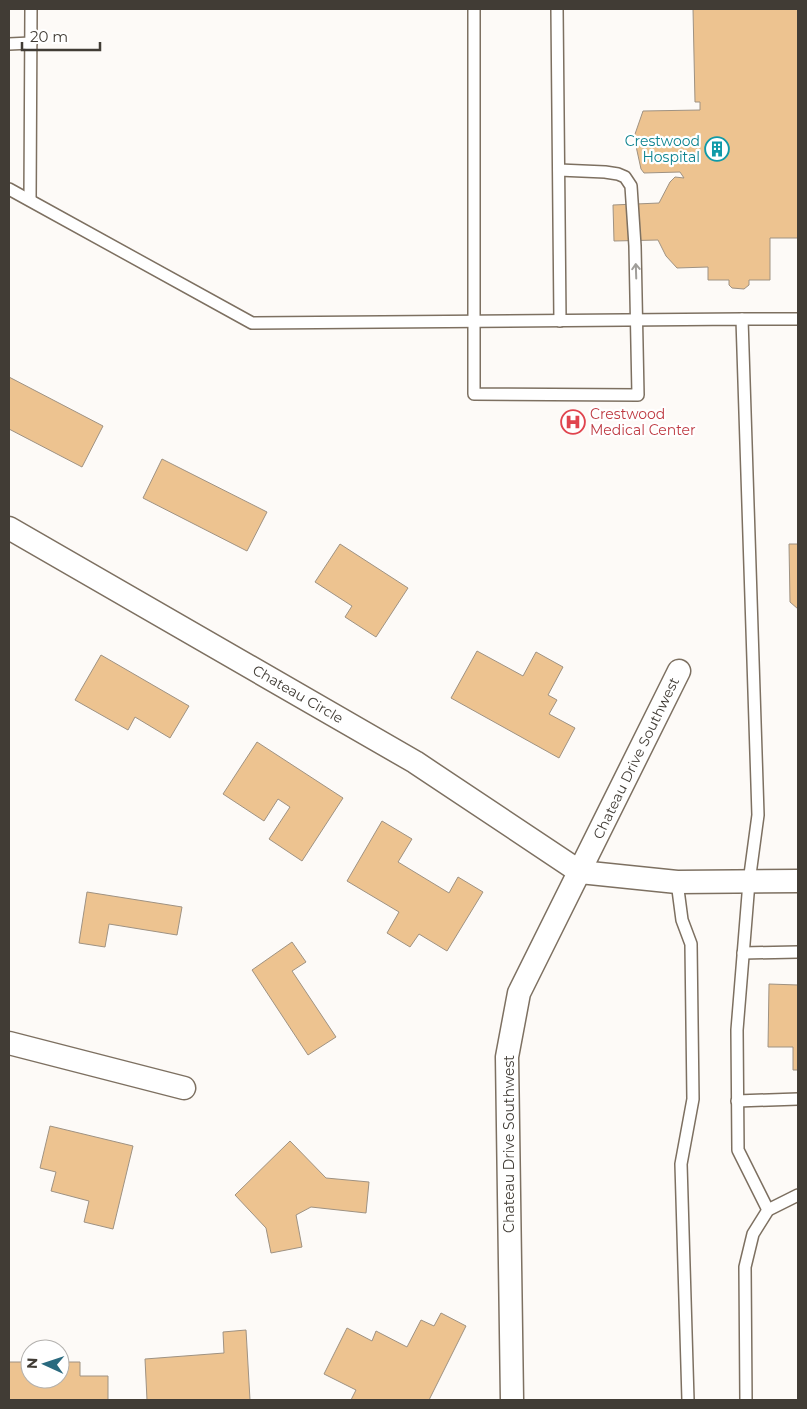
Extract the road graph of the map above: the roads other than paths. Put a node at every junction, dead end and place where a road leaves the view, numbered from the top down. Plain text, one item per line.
1 (31, 9) edge
2 (474, 9) edge
3 (558, 9) edge
4 (9, 44) edge
5 (31, 44) junction
6 (559, 170) junction
7 (9, 189) edge
8 (30, 200) junction
9 (742, 319) junction
10 (798, 319) edge
11 (637, 320) junction
12 (475, 321) junction
13 (560, 321) junction
14 (9, 528) edge
15 (679, 671) dead end
16 (580, 872) junction
17 (798, 881) edge
18 (677, 882) junction
19 (749, 882) junction
20 (798, 952) edge
21 (743, 953) junction
22 (9, 1043) edge
23 (184, 1088) dead end
24 (798, 1099) edge
25 (737, 1101) junction
26 (798, 1195) edge
27 (768, 1210) junction
28 (512, 1400) edge
29 (688, 1400) edge
30 (746, 1400) edge

1 - 5 lane
2 - 12 lane
3 - 6 lane
4 - 5 lane
5 - 8 lane
11 -> 6 lane
6 - 13 lane
7 - 8 lane
8 - 12 lane
9 - 10 lane
9 - 11 lane
9 - 19 lane
11 - 12 lane
11 - 13 lane
12 - 13 lane
14 - 16 street, Chateau Circle
15 - 16 street, Chateau Drive Southwest
16 - 18 street
16 - 28 street, Chateau Drive Southwest
17 - 19 street
18 - 19 street
18 - 29 lane
19 - 21 lane
20 - 21 lane
21 - 25 lane
22 - 23 street
24 - 25 lane
25 - 27 lane
26 - 27 lane
27 - 30 lane

